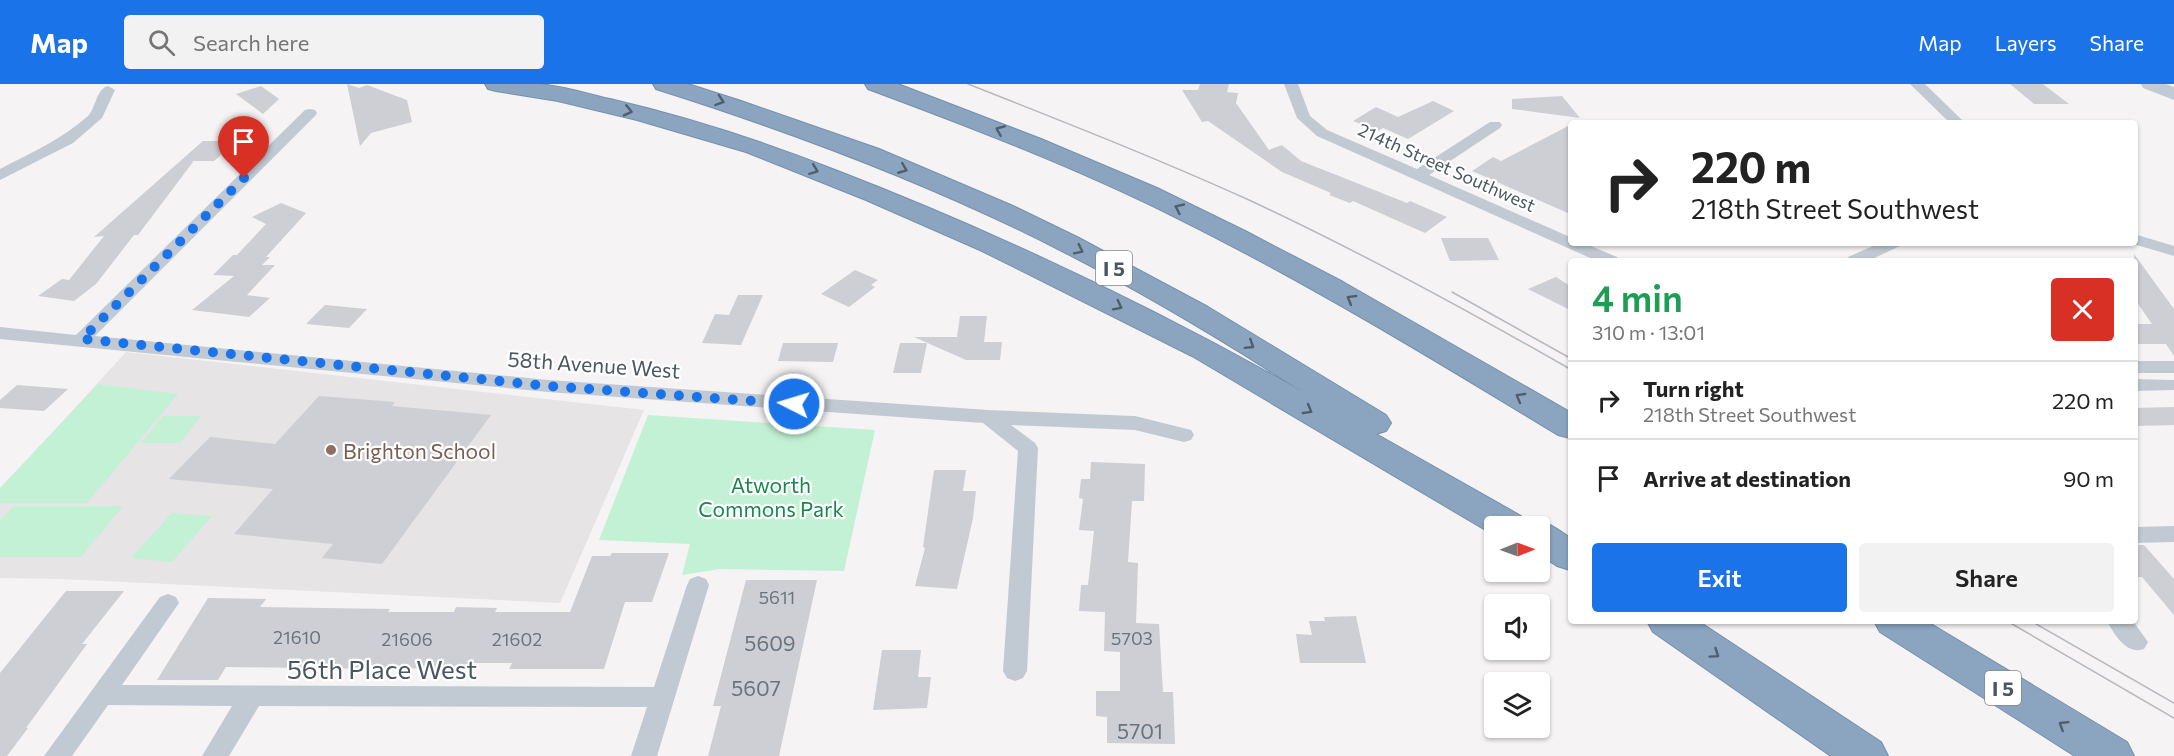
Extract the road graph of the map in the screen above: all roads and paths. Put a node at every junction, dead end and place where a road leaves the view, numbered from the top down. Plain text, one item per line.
1 (496, 84) edge
2 (664, 84) edge
3 (876, 84) edge
4 (1291, 84) edge
5 (1917, 84) edge
6 (2150, 84) edge
7 (108, 90) dead end
8 (2174, 94) edge
9 (310, 113) dead end
10 (1955, 120) edge
11 (1495, 125) dead end
12 (0, 176) edge
13 (1417, 176) junction
14 (2138, 240) edge
15 (1568, 242) edge
16 (1577, 246) edge
17 (1887, 246) edge
18 (2174, 251) edge
19 (1604, 258) edge
20 (1861, 258) edge
21 (0, 333) edge
22 (82, 339) junction
23 (2138, 368) edge
24 (2172, 376) edge
25 (2138, 384) edge
26 (988, 417) junction
27 (1568, 426) edge
28 (1184, 435) dead end
29 (1491, 516) edge
30 (1512, 516) edge
31 (2174, 534) edge
32 (2138, 535) edge
33 (1550, 542) edge
34 (1550, 551) edge
35 (1568, 555) edge
36 (1568, 562) edge
37 (698, 585) dead end
38 (168, 603) dead end
39 (1671, 624) edge
40 (1899, 624) edge
41 (2122, 624) edge
42 (2136, 642) dead end
43 (1015, 671) dead end
44 (101, 695) junction
45 (251, 696) junction
46 (662, 697) junction
47 (57, 756) edge
48 (215, 756) edge
49 (644, 756) edge
50 (1866, 756) edge
51 (2112, 756) edge

1 -> 29 highway
2 -> 30 highway, I 5
27 -> 3 highway
4 - 13 street, 214th Street Southwest
5 - 10 street
6 - 8 main road
7 - 12 street
9 - 22 street
11 - 13 street
13 - 15 street, 214th Street Southwest
14 - 18 street
16 - 19 street, 214th Street Southwest
17 - 20 street
21 - 22 street, 58th Avenue West
22 - 26 street, 58th Avenue West
23 - 24 street
24 - 25 street
26 - 28 street, 58th Avenue West
26 - 43 street
31 - 32 street
33 - 35 highway
34 - 36 highway
37 - 46 street
38 - 44 street
39 -> 50 highway
51 -> 40 highway, I 5
41 - 42 street
44 - 45 street, 56th Place West
44 - 47 street
45 - 46 street, 56th Place West
45 - 48 street
46 - 49 street

